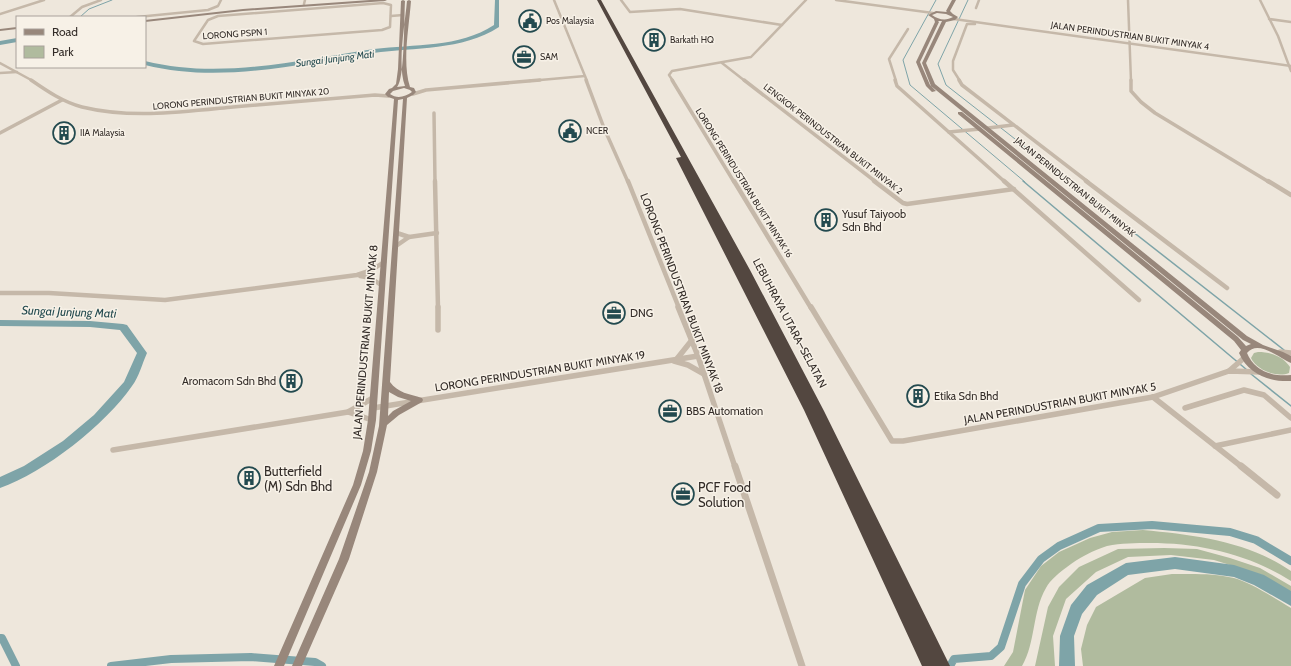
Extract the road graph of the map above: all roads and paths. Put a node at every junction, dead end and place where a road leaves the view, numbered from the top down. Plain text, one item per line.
1 (44, 0) edge
2 (101, 0) edge
3 (221, 0) edge
4 (364, 0) edge
5 (385, 0) edge
6 (411, 0) edge
7 (554, 0) edge
8 (595, 0) edge
9 (599, 0) edge
10 (621, 0) edge
11 (806, 0) edge
12 (836, 0) edge
13 (949, 0) edge
14 (954, 0) edge
15 (979, 0) edge
16 (1128, 0) edge
17 (1260, 0) edge
18 (398, 1) edge
19 (403, 1) junction
20 (302, 5) edge
21 (976, 8) dead end
22 (939, 12) junction
23 (0, 14) edge
24 (929, 14) junction
25 (951, 14) junction
26 (403, 15) junction
27 (71, 16) edge
28 (158, 16) junction
29 (391, 16) junction
30 (146, 17) edge
31 (958, 18) junction
32 (936, 19) junction
33 (1269, 19) junction
34 (146, 20) edge
35 (146, 20) edge
36 (945, 20) junction
37 (1291, 22) edge
38 (975, 24) dead end
39 (782, 25) junction
40 (908, 28) dead end
41 (16, 29) edge
42 (0, 31) edge
43 (1130, 43) junction
44 (0, 63) edge
45 (722, 63) junction
46 (6, 65) junction
47 (1290, 66) edge
48 (12, 68) junction
49 (1291, 71) edge
50 (0, 72) edge
51 (18, 72) junction
52 (585, 76) junction
53 (394, 88) junction
54 (411, 90) junction
55 (388, 93) junction
56 (56, 97) junction
57 (405, 97) junction
58 (396, 98) junction
59 (62, 100) junction
60 (70, 103) junction
61 (47, 108) junction
62 (434, 112) dead end
63 (1011, 126) junction
64 (989, 128) junction
65 (978, 129) junction
66 (951, 132) junction
67 (0, 133) edge
68 (1014, 190) junction
69 (1291, 195) edge
70 (397, 233) junction
71 (437, 233) junction
72 (409, 237) junction
73 (396, 246) junction
74 (384, 262) junction
75 (357, 275) junction
76 (381, 285) junction
77 (1227, 288) dead end
78 (0, 293) edge
79 (1139, 300) dead end
80 (438, 330) dead end
81 (692, 340) junction
82 (1262, 347) junction
83 (1244, 349) junction
84 (1285, 353) edge
85 (698, 356) junction
86 (1242, 359) junction
87 (673, 360) junction
88 (1291, 360) edge
89 (1229, 371) junction
90 (1257, 372) junction
91 (704, 374) junction
92 (1280, 378) junction
93 (1291, 378) edge
94 (386, 383) junction
95 (1291, 386) edge
96 (1153, 397) junction
97 (373, 398) junction
98 (419, 400) junction
99 (385, 406) junction
100 (372, 408) junction
101 (1185, 408) dead end
102 (348, 412) junction
103 (1291, 418) edge
104 (372, 420) junction
105 (383, 424) junction
106 (1291, 430) edge
107 (892, 441) joint
108 (1215, 446) junction
109 (113, 450) dead end
110 (1277, 495) dead end
111 (916, 622) junction
112 (279, 666) edge
113 (297, 666) edge
114 (802, 666) edge
115 (929, 666) edge
116 (943, 666) edge

1 - 23 street
2 - 27 street
3 - 28 street
4 - 20 street
5 - 20 street
6 - 19 street
6 - 54 street
7 - 52 street, LORONG PERINDUSTRIAN BUKIT MINYAK 18
8 - 111 highway, LEBUHRAYA UTARA–SELATAN
9 - 111 highway, LEBUHRAYA UTARA–SELATAN
10 - 39 street
11 - 39 street, LORONG PERINDUSTRIAN BUKIT MINYAK 16
12 - 24 street
13 - 22 street
14 - 25 street
15 - 21 street
16 - 43 street
17 - 33 street
18 - 19 street
19 - 26 street
20 - 28 street
20 - 29 street, LORONG PSPN 1
20 - 29 street, LORONG PSPN 1
20 - 35 street
22 - 24 street
22 - 25 street
24 - 32 street
25 - 31 street
26 - 29 street
26 - 53 street
28 - 30 street
28 - 34 street
31 - 36 street
31 - 43 street, JALAN PERINDUSTRIAN BUKIT MINYAK 4
32 - 36 street
32 - 65 street, JALAN PERINDUSTRIAN BUKIT MINYAK
33 - 37 street
33 - 47 street
36 - 64 street, JALAN PERINDUSTRIAN BUKIT MINYAK
38 - 63 street, JALAN PERINDUSTRIAN BUKIT MINYAK
39 - 45 street, LORONG PERINDUSTRIAN BUKIT MINYAK 16
40 - 66 street
41 - 42 street
43 - 47 street, JALAN PERINDUSTRIAN BUKIT MINYAK 4
43 - 69 street
44 - 46 street, LORONG PERINDUSTRIAN BUKIT MINYAK 20
45 - 68 street, LENGKOK PERINDUSTRIAN BUKIT MINYAK 2
45 - 107 street, LORONG PERINDUSTRIAN BUKIT MINYAK 16
46 - 48 street, LORONG PERINDUSTRIAN BUKIT MINYAK 20
46 - 50 street
47 - 49 street
48 - 50 street
48 - 51 street, LORONG PERINDUSTRIAN BUKIT MINYAK 20
50 - 51 street
51 - 56 street, LORONG PERINDUSTRIAN BUKIT MINYAK 20
52 - 54 street
52 - 81 street, LORONG PERINDUSTRIAN BUKIT MINYAK 18
53 - 54 street
53 - 55 street
54 - 57 street
55 - 58 street
55 - 60 street, LORONG PERINDUSTRIAN BUKIT MINYAK 20
56 - 59 street, LORONG PERINDUSTRIAN BUKIT MINYAK 20
56 - 61 street
57 - 58 street
57 - 70 street, JALAN PERINDUSTRIAN BUKIT MINYAK 8
58 - 74 street, JALAN PERINDUSTRIAN BUKIT MINYAK 8
59 - 60 street, LORONG PERINDUSTRIAN BUKIT MINYAK 20
59 - 61 street
60 - 61 street
61 - 67 street
62 - 71 street
63 - 64 street
63 - 77 street, JALAN PERINDUSTRIAN BUKIT MINYAK
64 - 82 street, JALAN PERINDUSTRIAN BUKIT MINYAK
65 - 66 street
65 - 83 street, JALAN PERINDUSTRIAN BUKIT MINYAK
66 - 68 street
68 - 79 street
70 - 72 street
70 - 73 street, JALAN PERINDUSTRIAN BUKIT MINYAK 8
71 - 72 street
71 - 80 street
72 - 73 street
73 - 94 street, JALAN PERINDUSTRIAN BUKIT MINYAK 8
74 - 75 street
74 - 76 street, JALAN PERINDUSTRIAN BUKIT MINYAK 8
75 - 76 street
75 - 78 street
76 - 97 street, JALAN PERINDUSTRIAN BUKIT MINYAK 8
81 - 85 street, LORONG PERINDUSTRIAN BUKIT MINYAK 18
81 - 87 street
82 - 83 street
82 - 84 street
83 - 86 street
84 - 88 street
85 - 87 street, LORONG PERINDUSTRIAN BUKIT MINYAK 19
85 - 91 street, LORONG PERINDUSTRIAN BUKIT MINYAK 18
86 - 89 street
86 - 90 street
87 - 91 street
87 - 98 street, LORONG PERINDUSTRIAN BUKIT MINYAK 19
89 - 90 street
89 - 96 street, JALAN PERINDUSTRIAN BUKIT MINYAK 5
90 - 92 street
91 - 114 street, LORONG PERINDUSTRIAN BUKIT MINYAK 18
92 - 93 street
92 - 95 street
94 - 98 street
94 - 99 street, JALAN PERINDUSTRIAN BUKIT MINYAK 8
96 - 107 street, JALAN PERINDUSTRIAN BUKIT MINYAK 5
96 - 108 street
97 - 100 street, JALAN PERINDUSTRIAN BUKIT MINYAK 8
97 - 102 street
98 - 99 street, LORONG PERINDUSTRIAN BUKIT MINYAK 19
98 - 105 street
99 - 100 street, LORONG PERINDUSTRIAN BUKIT MINYAK 19
99 - 105 street, JALAN PERINDUSTRIAN BUKIT MINYAK 8
100 - 104 street, JALAN PERINDUSTRIAN BUKIT MINYAK 8
101 - 103 street
102 - 104 street
102 - 109 street
104 - 112 street, JALAN PERINDUSTRIAN BUKIT MINYAK 8
105 - 113 street, JALAN PERINDUSTRIAN BUKIT MINYAK 8
106 - 108 street
108 - 110 street
111 - 115 highway, LEBUHRAYA UTARA–SELATAN
111 - 116 highway, LEBUHRAYA UTARA–SELATAN

